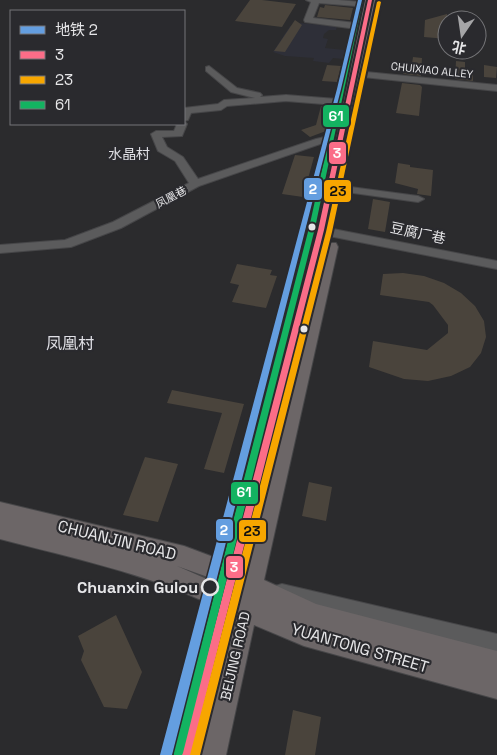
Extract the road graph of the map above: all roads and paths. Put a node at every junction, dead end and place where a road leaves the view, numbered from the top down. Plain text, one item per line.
1 (312, 1) edge
2 (372, 2) edge
3 (364, 27) junction
4 (209, 69) dead end
5 (366, 75) junction
6 (497, 88) edge
7 (286, 98) junction
8 (349, 103) junction
9 (185, 114) edge
10 (182, 125) edge
11 (342, 136) junction
12 (195, 184) junction
13 (343, 188) junction
14 (418, 199) dead end
15 (333, 233) junction
16 (0, 249) edge
17 (497, 265) edge
18 (0, 512) edge
19 (0, 529) edge
20 (239, 592) junction
21 (497, 644) edge
22 (412, 653) junction
23 (497, 664) edge
24 (497, 686) edge
25 (186, 755) edge
26 (212, 755) edge

1 - 2 street
1 - 3 street
2 - 3 main road, BEIJING ROAD
2 - 5 main road, BEIJING ROAD
3 - 8 main road, BEIJING ROAD
4 - 7 street
5 - 6 street, CHUIXIAO ALLEY
5 - 13 main road, BEIJING ROAD
7 - 8 street
7 - 9 street
8 - 11 main road, BEIJING ROAD
10 - 12 street
11 - 12 street, 凤凰巷
11 - 20 main road, BEIJING ROAD
12 - 16 street, 凤凰巷
13 - 14 street
13 - 15 main road, BEIJING ROAD
15 - 17 street, 豆腐厂巷
15 - 20 main road, BEIJING ROAD
18 - 20 main road, CHUANJIN ROAD
19 - 20 main road, CHUANJIN ROAD
20 - 21 street
20 - 22 main road, YUANTONG STREET
20 - 25 main road, BEIJING ROAD
20 - 26 main road, BEIJING ROAD
22 - 23 main road, YUANTONG STREET
22 - 24 main road, YUANTONG STREET

